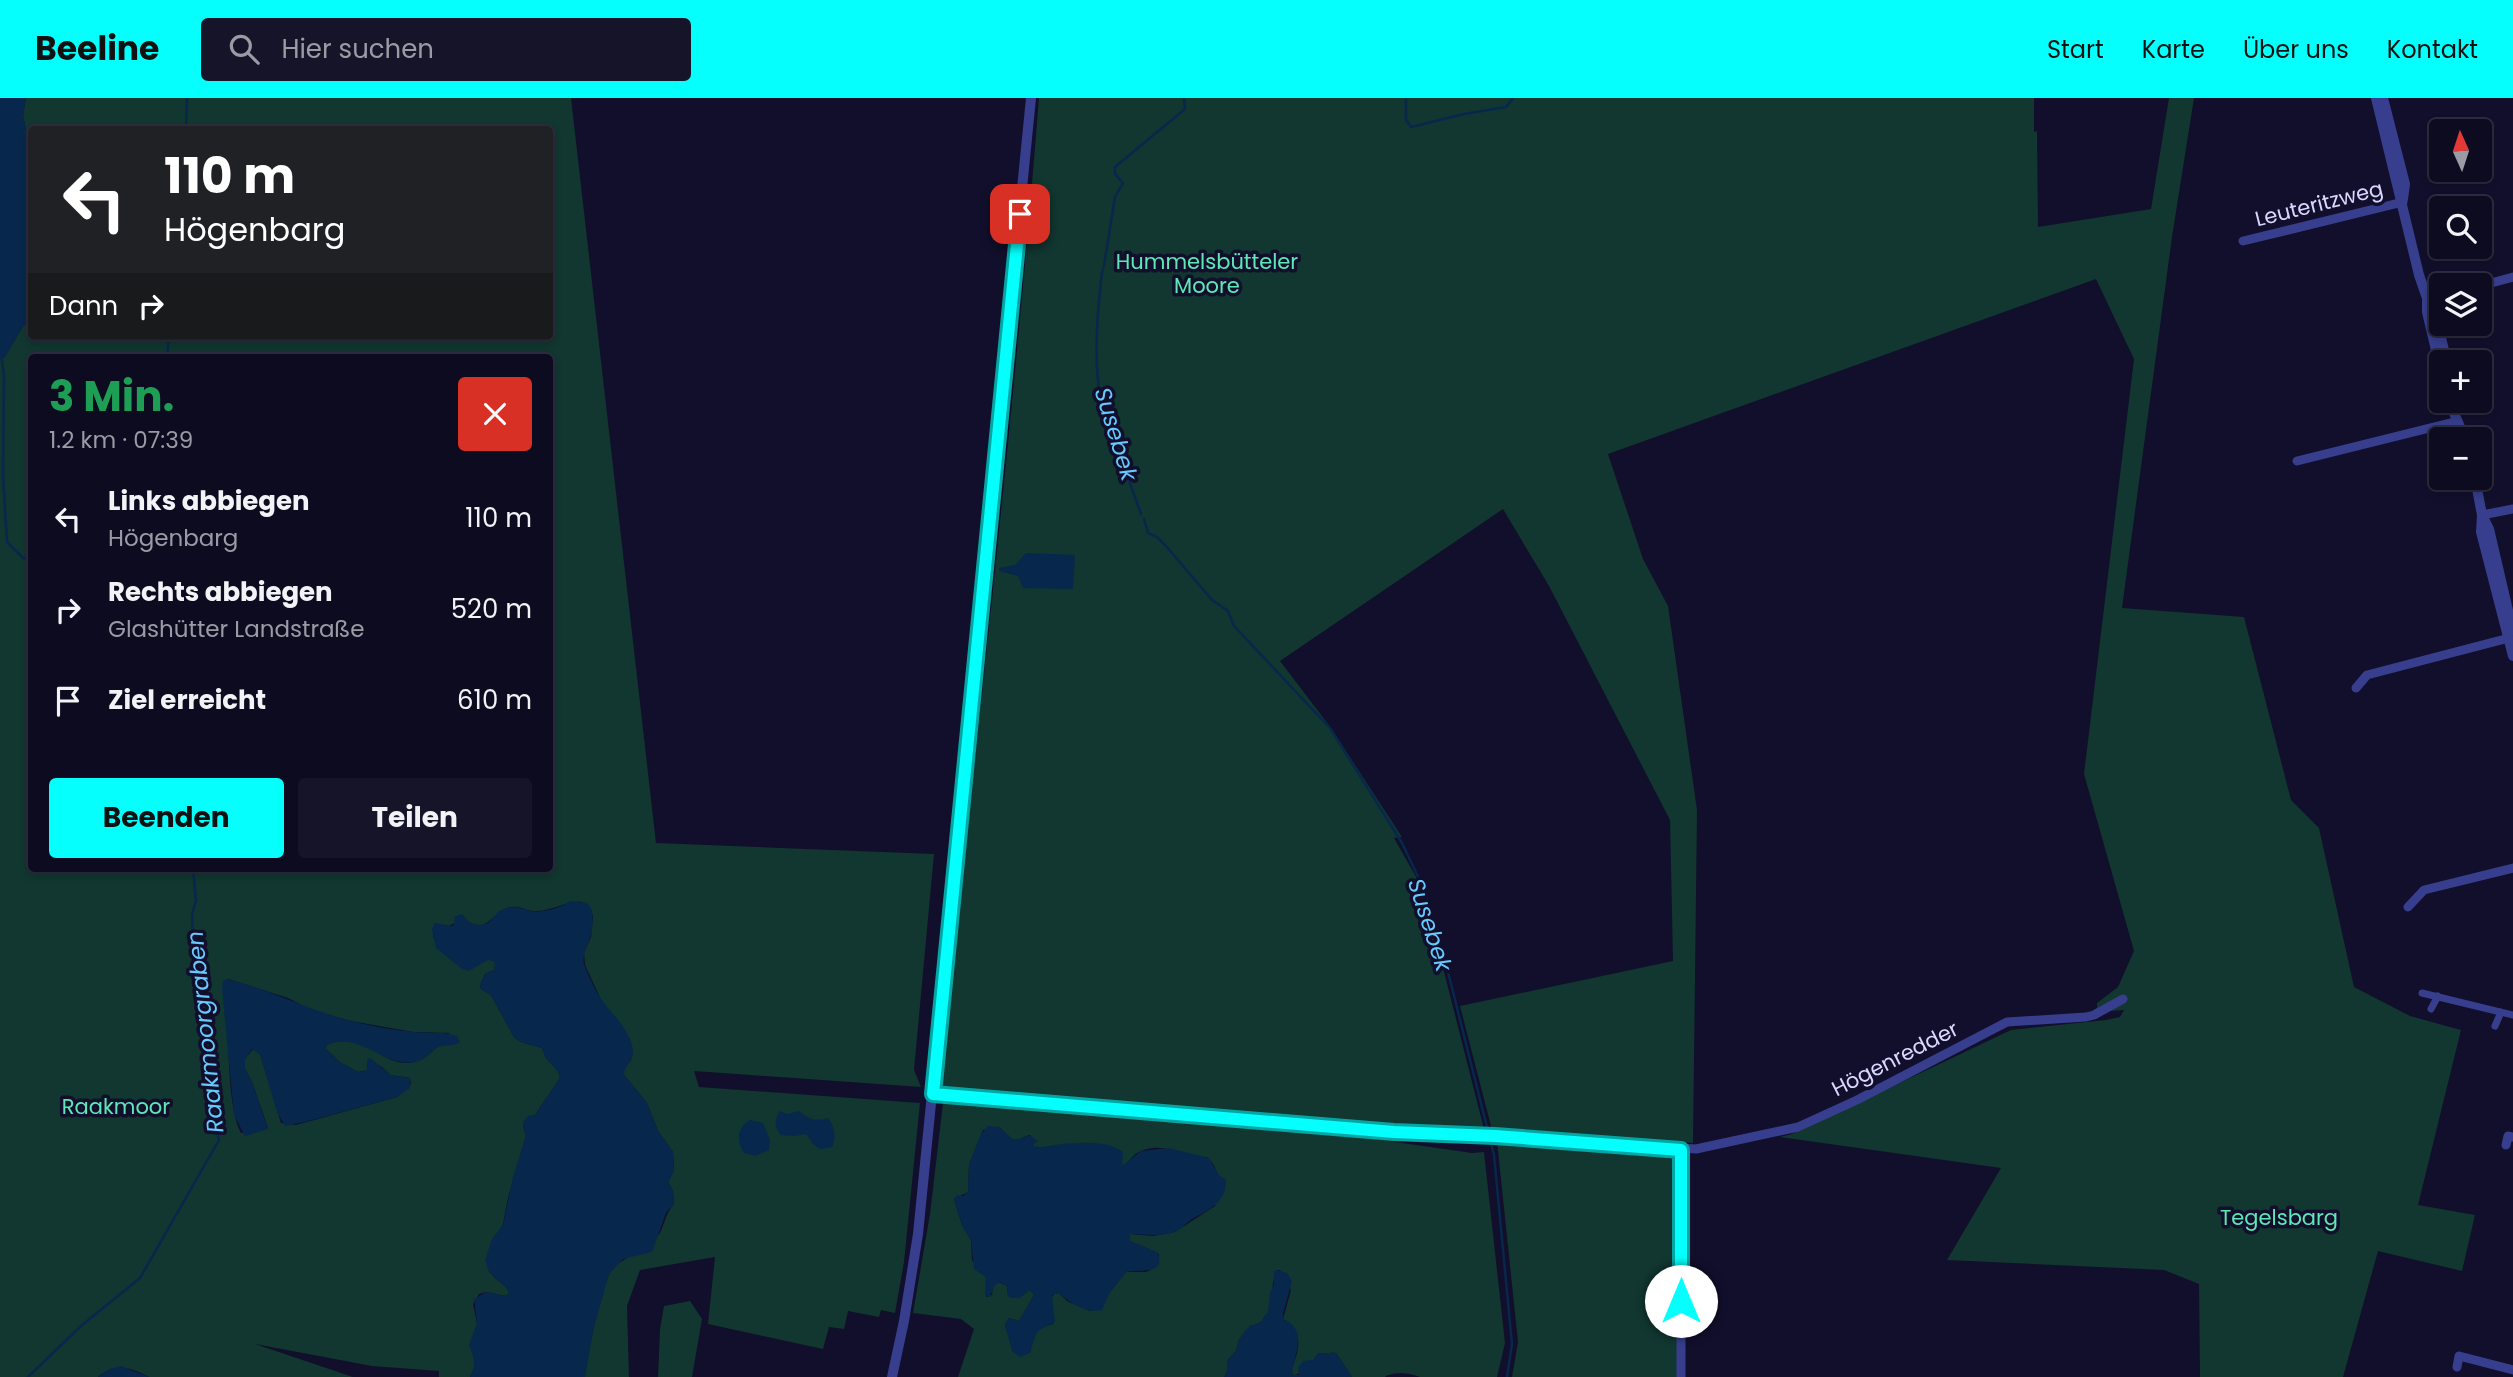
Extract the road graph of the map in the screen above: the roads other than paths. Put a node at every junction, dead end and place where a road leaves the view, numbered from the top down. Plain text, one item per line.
1 (1031, 98) edge
2 (2376, 98) edge
3 (2383, 98) edge
4 (2403, 202) junction
5 (2243, 241) dead end
6 (2513, 277) edge
7 (2492, 283) edge
8 (2427, 299) junction
9 (2436, 350) edge
10 (2444, 350) edge
11 (2454, 413) edge
12 (2458, 413) edge
13 (2458, 421) junction
14 (2460, 427) edge
15 (2297, 461) dead end
16 (2477, 490) edge
17 (2513, 509) edge
18 (2482, 515) junction
19 (2509, 638) junction
20 (2513, 656) edge
21 (2356, 688) dead end
22 (2513, 868) edge
23 (2409, 907) dead end
24 (2422, 993) dead end
25 (2438, 996) junction
26 (2123, 999) dead end
27 (2431, 1009) dead end
28 (2501, 1012) junction
29 (2513, 1015) edge
30 (2495, 1026) dead end
31 (933, 1094) junction
32 (1681, 1150) junction
33 (2457, 1367) dead end
34 (2513, 1370) edge
35 (892, 1377) edge
36 (1681, 1377) edge

1 - 31 street
2 - 4 street
3 - 4 street
4 - 5 street, Leuteritzweg
4 - 8 street
6 - 7 street
8 - 9 street
8 - 10 street
11 - 13 street
12 - 13 street
13 - 14 street
13 - 15 street
16 - 18 street
17 - 18 street
18 - 19 street
19 - 20 street
19 - 21 street
22 - 23 street
24 - 25 street
25 - 27 street
25 - 28 street
26 - 32 street, Högenredder
28 - 29 street
28 - 30 street
31 - 32 street, Högenredder
31 - 35 street
32 - 36 street
33 - 34 street

